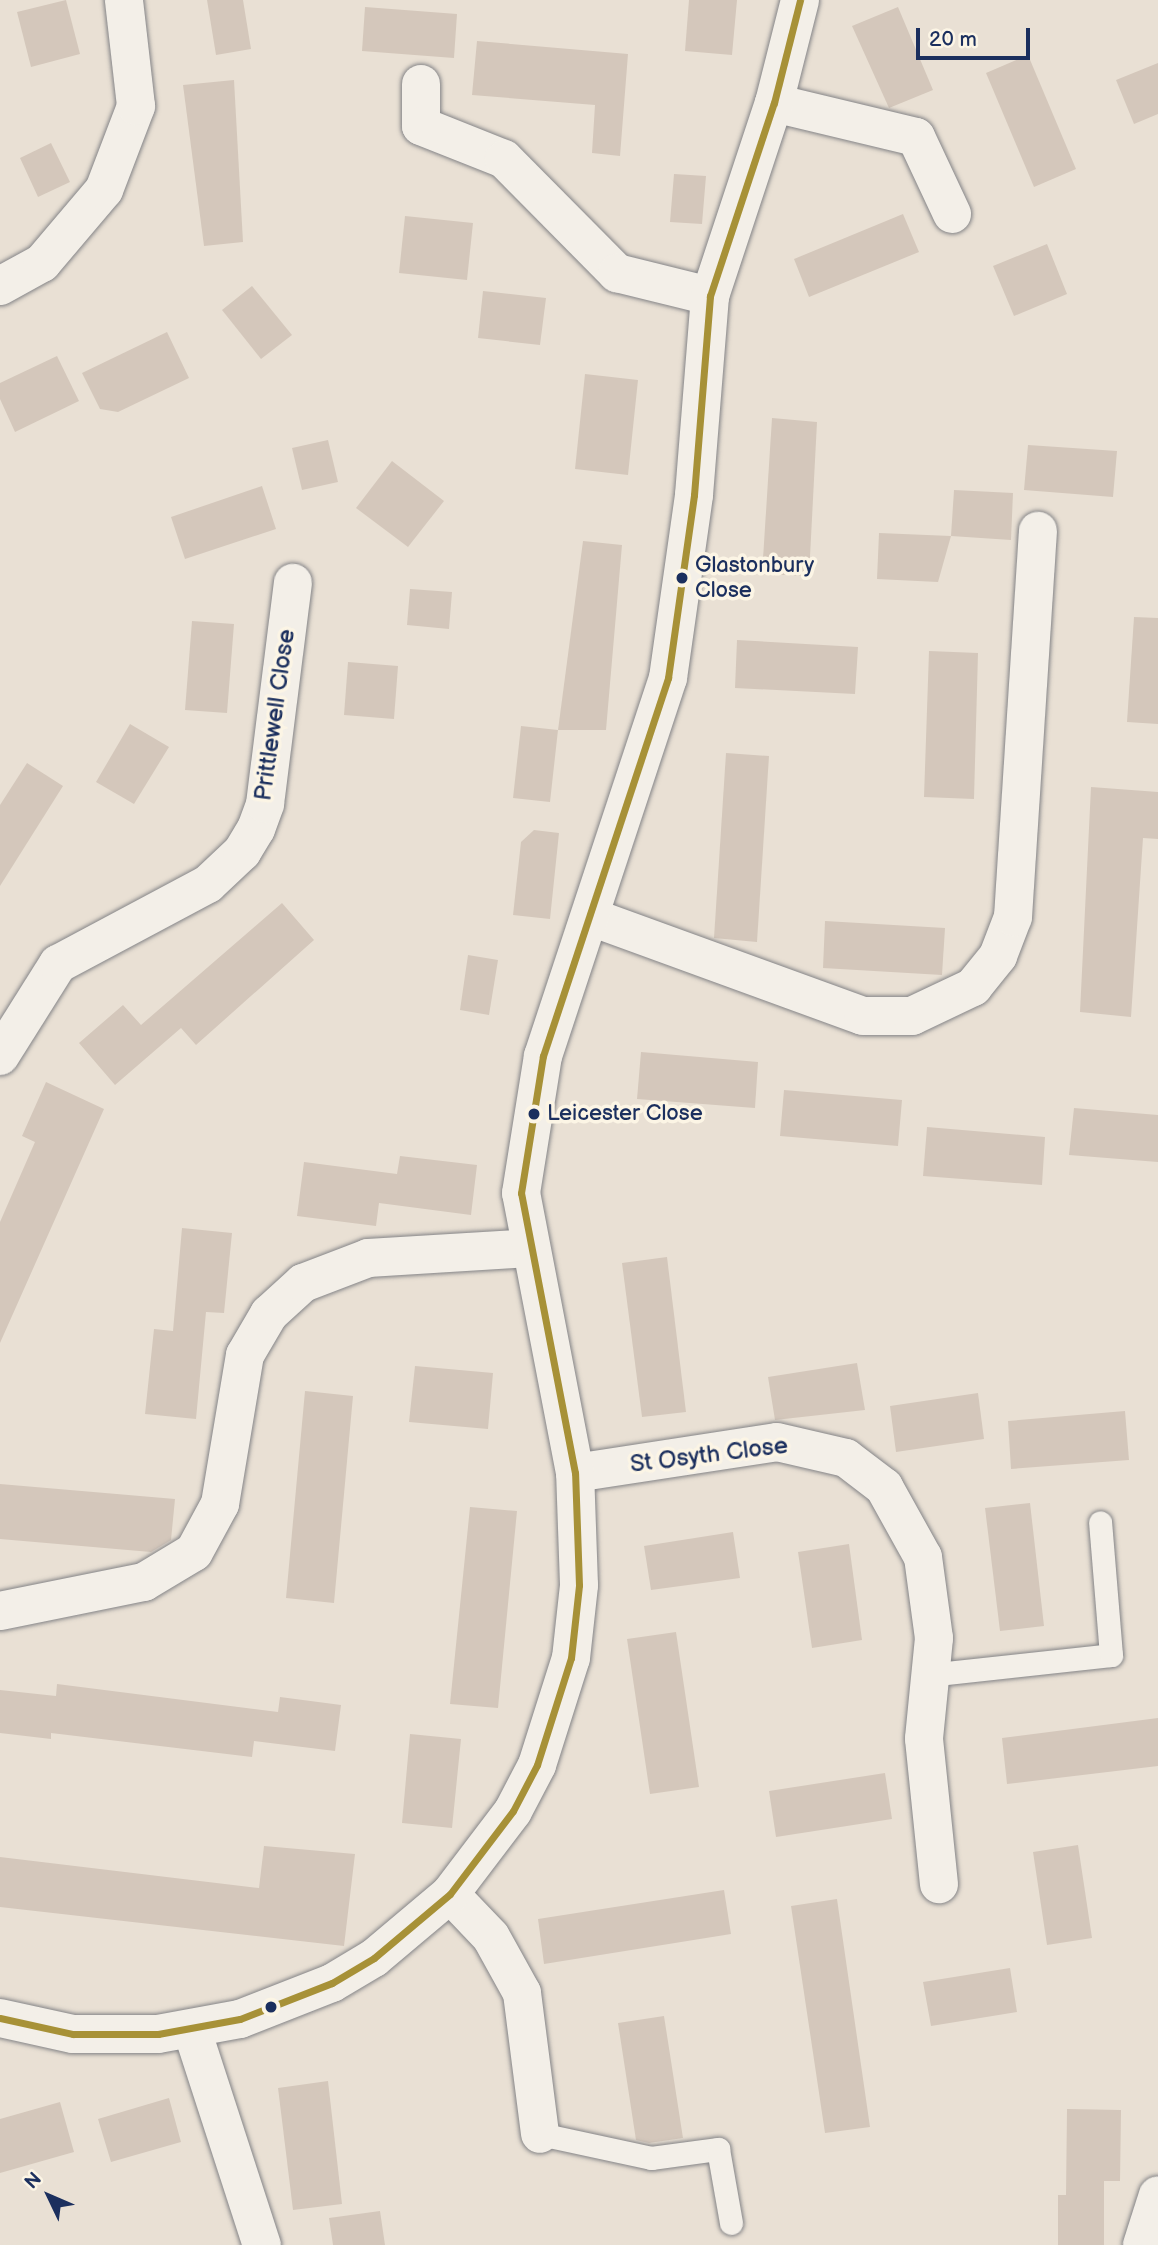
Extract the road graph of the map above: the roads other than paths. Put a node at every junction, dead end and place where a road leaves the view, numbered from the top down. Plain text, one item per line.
1 (124, 0) edge
2 (800, 0) edge
3 (421, 84) dead end
4 (774, 103) junction
5 (952, 214) dead end
6 (0, 286) edge
7 (710, 296) junction
8 (1038, 531) dead end
9 (293, 583) dead end
10 (592, 917) junction
11 (0, 1056) edge
12 (530, 1248) junction
13 (575, 1473) junction
14 (1100, 1522) dead end
15 (0, 1611) edge
16 (928, 1675) junction
17 (939, 1884) dead end
18 (450, 1894) junction
19 (0, 2018) edge
20 (192, 2030) junction
21 (540, 2134) joint
22 (1158, 2195) edge
23 (731, 2223) dead end
24 (262, 2245) edge
25 (1142, 2245) edge

1 - 6 street
2 - 4 street
3 - 7 street
4 - 5 street
4 - 7 street
7 - 10 street
8 - 10 street
9 - 11 street, Prittlewell Close
10 - 12 street
12 - 13 street
12 - 15 street
13 - 16 street, St Osyth Close
13 - 18 street
14 - 16 lane
16 - 17 street, St Osyth Close
18 - 20 street
18 - 21 street
19 - 20 street
20 - 24 street
21 - 23 lane
22 - 25 street

